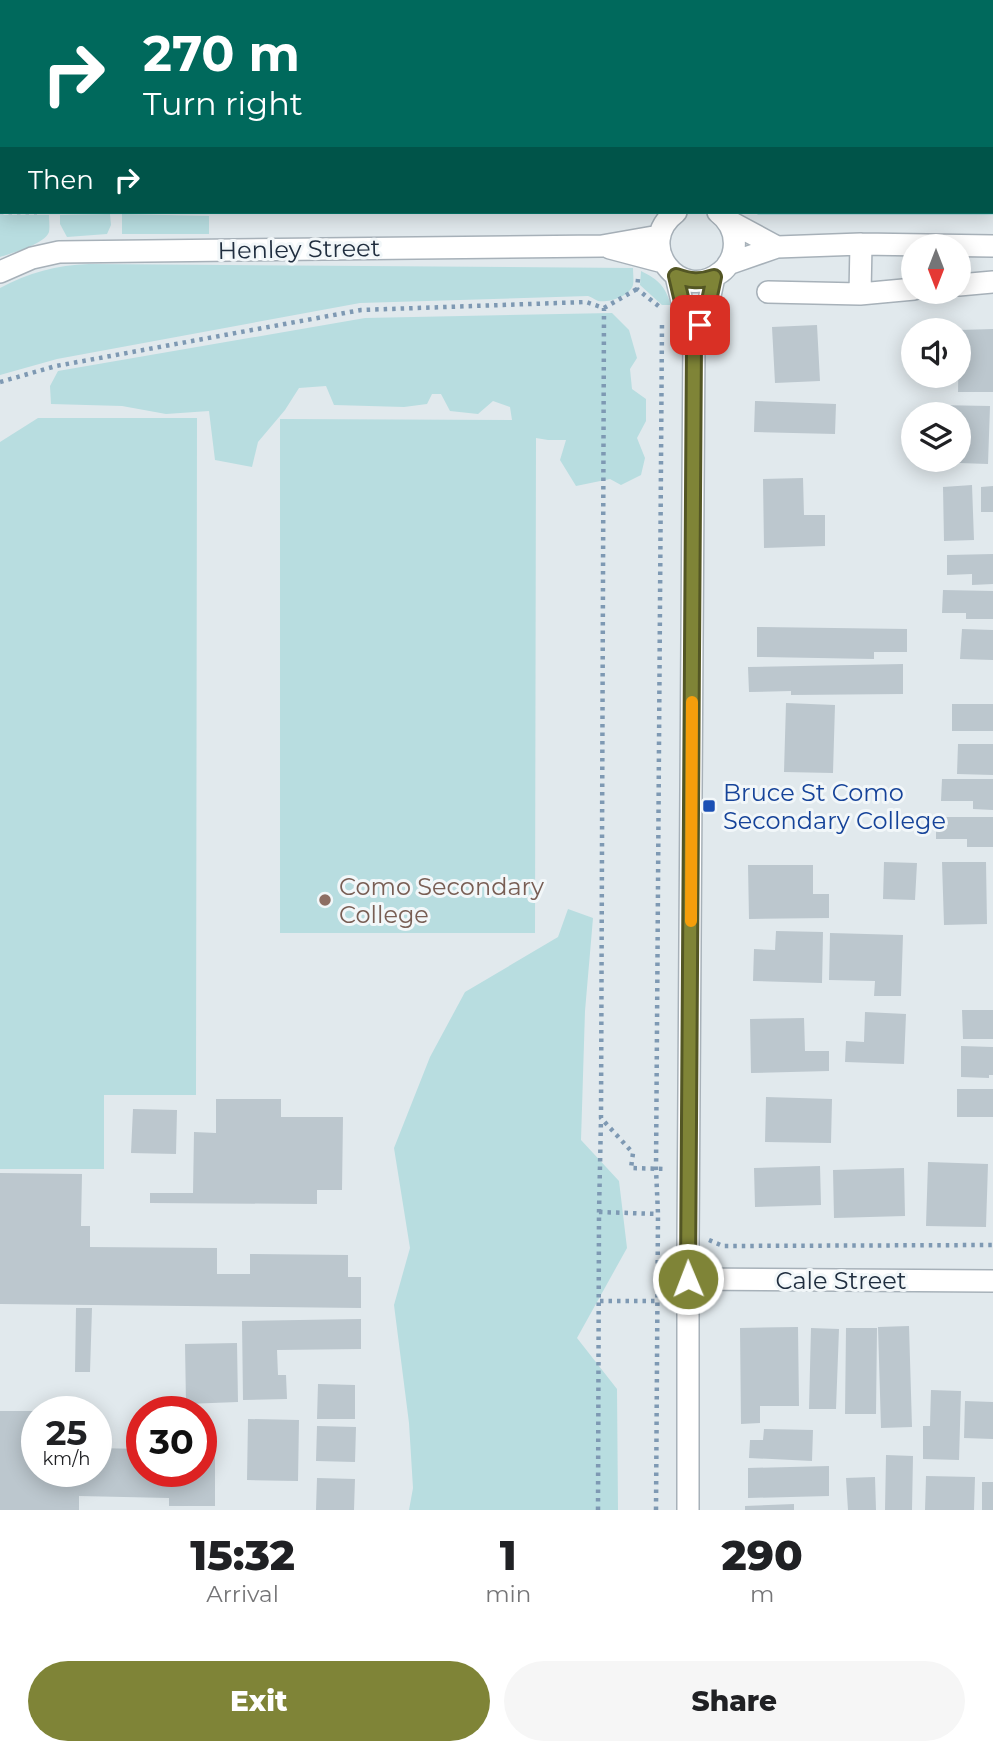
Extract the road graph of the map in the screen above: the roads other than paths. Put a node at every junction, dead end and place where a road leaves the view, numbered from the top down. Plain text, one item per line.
1 (673, 214) edge
2 (722, 216) edge
3 (659, 236) junction
4 (861, 244) junction
5 (602, 246) junction
6 (993, 246) edge
7 (777, 247) junction
8 (669, 269) junction
9 (721, 271) junction
10 (0, 272) edge
11 (993, 282) edge
12 (971, 284) edge
13 (901, 290) edge
14 (768, 292) dead end
15 (860, 294) junction
16 (694, 340) junction
17 (688, 1279) junction
18 (993, 1281) edge
19 (688, 1510) edge

1 - 3 street
2 - 7 street
2 - 9 street
3 - 5 street, Henley Street
3 - 8 street
4 - 6 street
4 - 7 street
4 - 15 street
5 - 8 street, Henley Street
5 - 10 street, Henley Street
7 - 9 street
8 - 9 street, Henley Street
8 - 16 street
9 - 16 street
11 - 12 street
13 - 15 street
14 - 15 street
16 - 17 street
17 - 18 street, Cale Street
17 - 19 street

